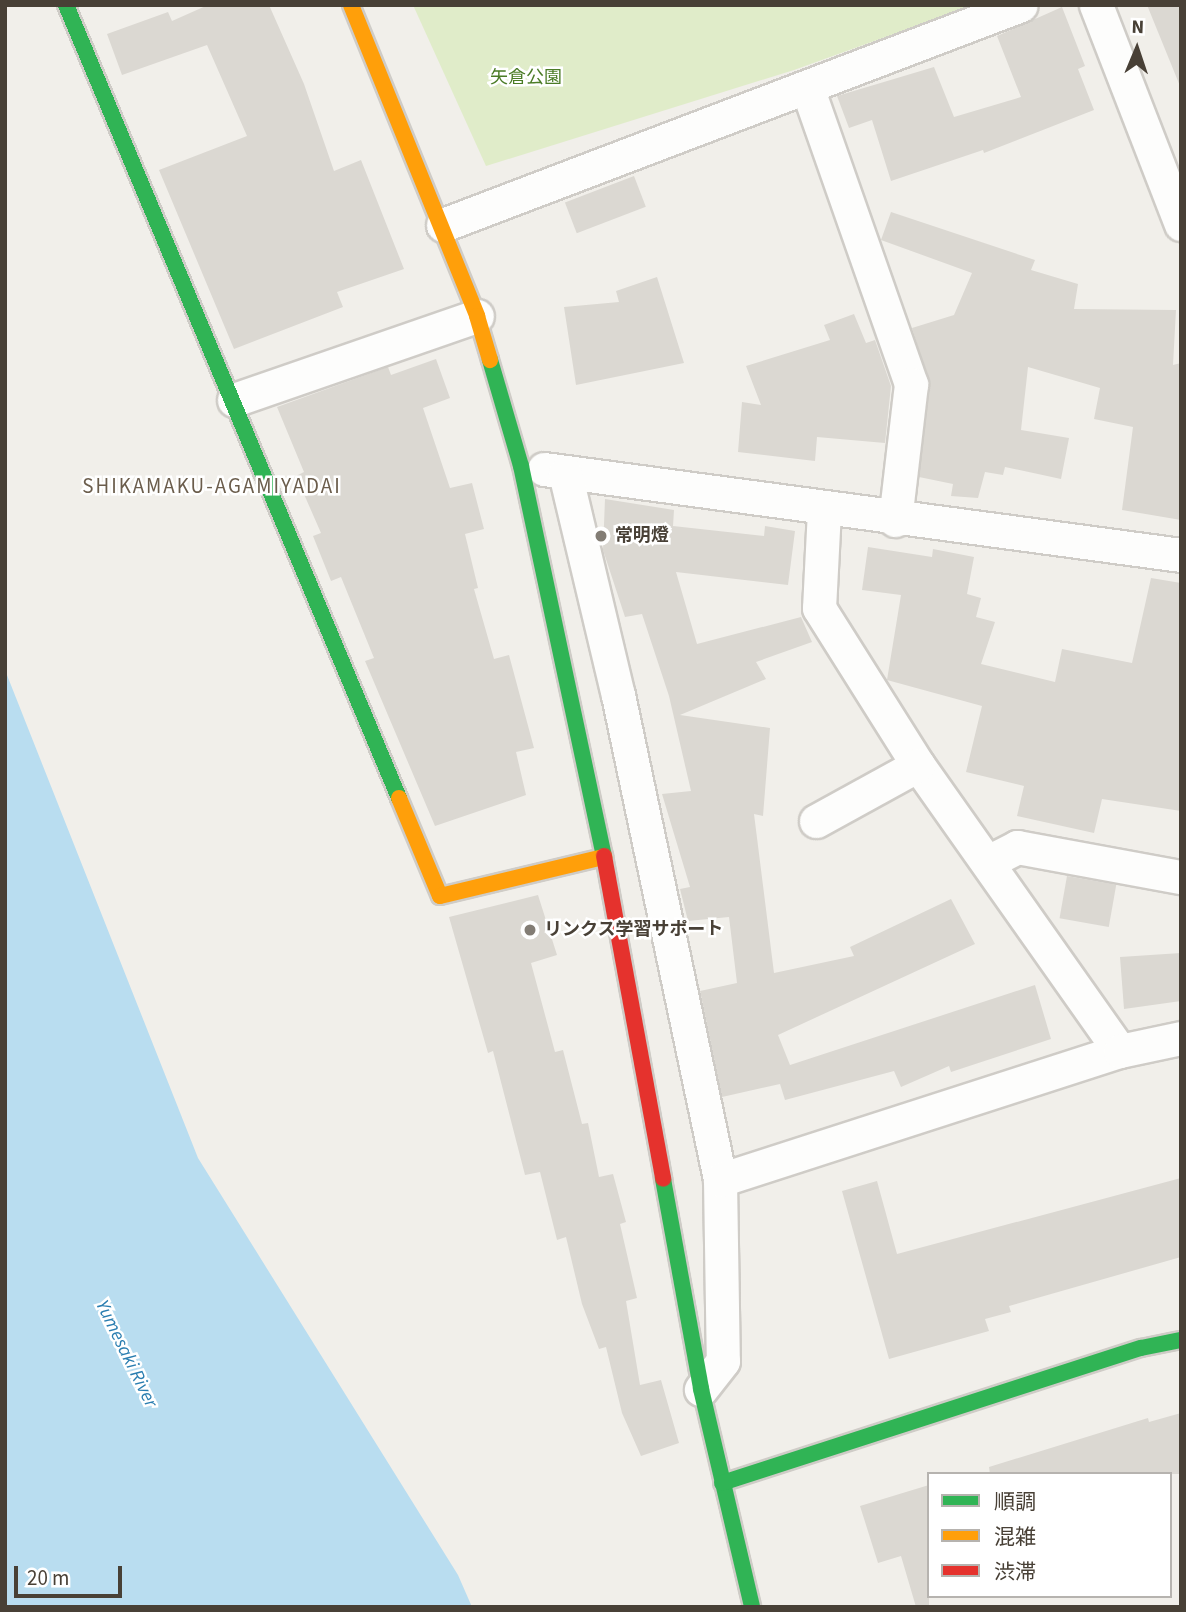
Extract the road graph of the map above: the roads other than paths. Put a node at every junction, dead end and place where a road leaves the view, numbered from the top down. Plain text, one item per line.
1 (66, 5) edge
2 (351, 5) edge
3 (1021, 5) edge
4 (1096, 5) edge
5 (807, 87) junction
6 (1181, 224) edge
7 (443, 225) junction
8 (477, 316) junction
9 (234, 400) junction
10 (521, 466) junction
11 (565, 473) junction
12 (824, 510) junction
13 (895, 520) junction
14 (1181, 555) edge
15 (918, 765) junction
16 (816, 821) dead end
17 (604, 857) junction
18 (988, 862) junction
19 (1181, 877) edge
20 (1181, 1038) edge
21 (1120, 1051) junction
22 (720, 1180) junction
23 (1181, 1340) edge
24 (701, 1389) junction
25 (722, 1483) junction
26 (752, 1607) edge

1 - 9 street
2 - 7 street
3 - 5 street
4 - 6 street
5 - 7 street
5 - 13 street
7 - 8 street
8 - 9 street
8 - 10 street
9 - 17 street
10 - 11 street
10 - 17 street
11 - 12 street
11 - 22 street
12 - 13 street
12 - 15 street
13 - 14 street
15 - 16 street
15 - 18 street
17 - 24 street
18 - 19 street
18 - 21 street
20 - 21 street
21 - 22 street
22 - 24 street
23 - 25 street
24 - 25 street
25 - 26 street

